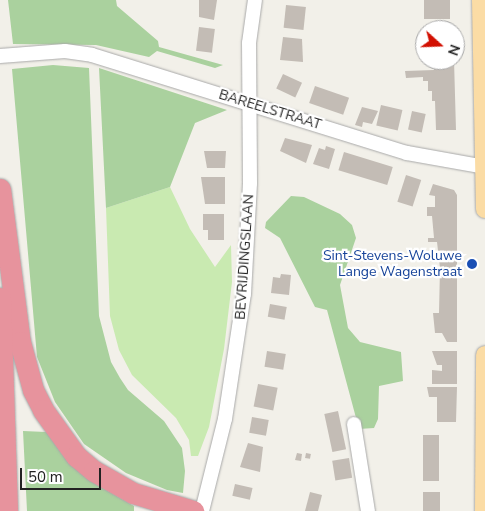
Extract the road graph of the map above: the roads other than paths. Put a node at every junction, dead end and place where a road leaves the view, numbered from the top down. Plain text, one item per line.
1 (255, 0) edge
2 (482, 6) edge
3 (0, 56) edge
4 (249, 103) junction
5 (485, 167) edge
6 (0, 188) edge
7 (485, 210) edge
8 (0, 298) edge
9 (485, 355) edge
10 (354, 424) dead end
11 (7, 511) edge
12 (193, 511) edge
13 (202, 511) edge
14 (368, 511) edge
15 (484, 511) edge

1 - 4 street, BEVRIJDINGSLAAN
2 - 5 main road
3 - 4 street, BAREELSTRAAT
4 - 5 street, BAREELSTRAAT
4 - 13 street, BEVRIJDINGSLAAN
5 - 7 main road
6 - 12 highway
8 - 11 highway
9 - 15 main road
10 - 14 street

